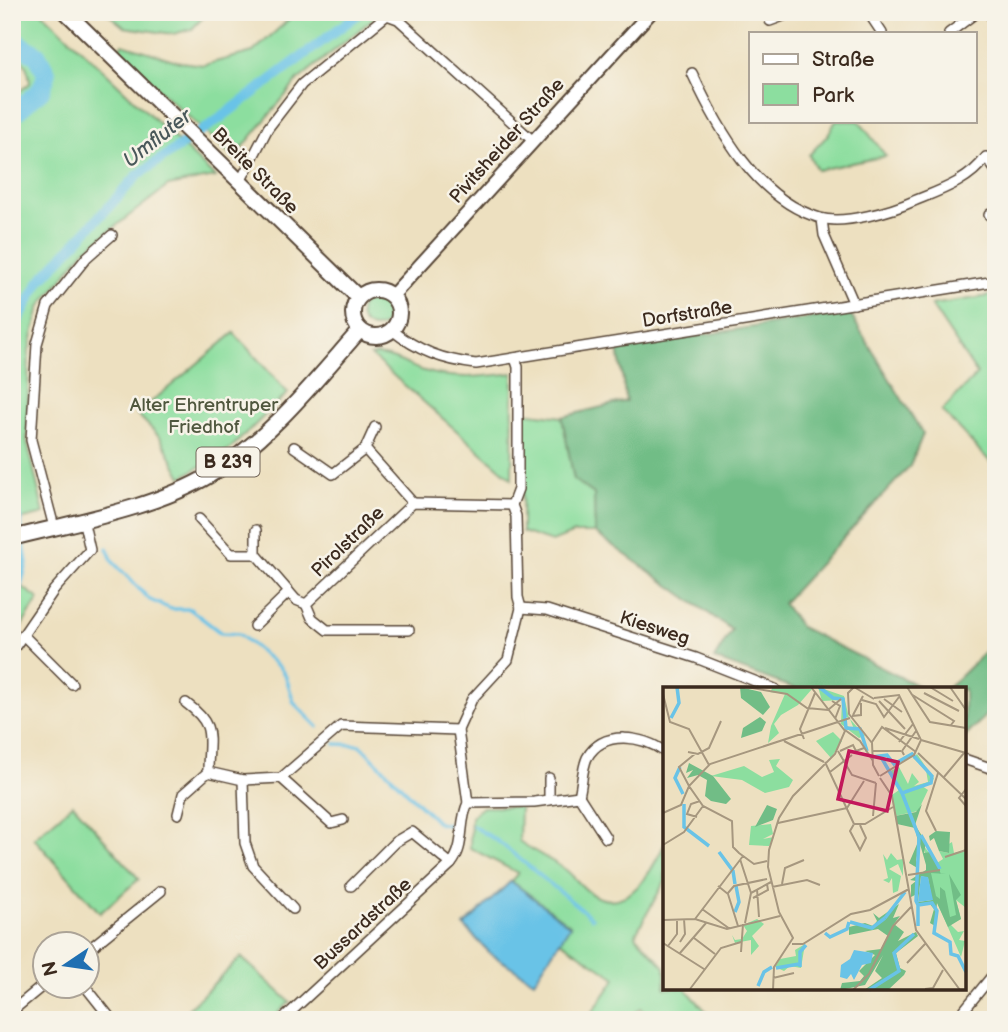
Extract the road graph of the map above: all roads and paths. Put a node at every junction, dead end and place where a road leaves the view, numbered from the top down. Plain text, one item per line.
1 (66, 12) edge
2 (651, 12) edge
3 (794, 12) edge
4 (868, 12) edge
5 (977, 12) edge
6 (988, 12) edge
7 (770, 21) dead end
8 (996, 23) edge
9 (881, 32) edge
10 (950, 32) edge
11 (692, 73) dead end
12 (532, 139) junction
13 (996, 171) edge
14 (240, 182) junction
15 (822, 219) junction
16 (112, 235) dead end
17 (996, 281) edge
18 (392, 296) junction
19 (358, 297) junction
20 (854, 304) junction
21 (360, 330) junction
22 (392, 330) junction
23 (515, 358) junction
24 (375, 427) dead end
25 (293, 446) dead end
26 (365, 449) junction
27 (413, 503) junction
28 (512, 505) junction
29 (83, 519) junction
30 (198, 519) dead end
31 (54, 527) junction
32 (257, 530) dead end
33 (12, 538) edge
34 (256, 554) junction
35 (289, 592) junction
36 (306, 604) junction
37 (521, 608) junction
38 (254, 626) dead end
39 (409, 630) dead end
40 (24, 636) junction
41 (12, 651) edge
42 (72, 684) dead end
43 (770, 687) edge
44 (186, 703) dead end
45 (458, 730) junction
46 (663, 751) edge
47 (966, 759) edge
48 (996, 770) edge
49 (208, 772) junction
50 (281, 778) junction
51 (549, 778) dead end
52 (243, 780) junction
53 (579, 796) junction
54 (549, 800) junction
55 (468, 803) junction
56 (178, 814) dead end
57 (343, 820) dead end
58 (606, 838) dead end
59 (451, 864) junction
60 (351, 886) dead end
61 (161, 891) dead end
62 (293, 909) dead end
63 (102, 939) edge
64 (996, 971) edge
65 (32, 995) edge
66 (96, 1000) edge
67 (12, 1011) edge
68 (112, 1020) edge
69 (282, 1020) edge
70 (956, 1020) edge

1 - 14 main road, Breite Straße
2 - 12 main road, Pivitsheider Straße
3 - 7 street
4 - 9 street
5 - 10 street
6 - 8 street
11 - 15 street
12 - 14 street
12 - 18 main road, Pivitsheider Straße
13 - 15 street
14 - 19 main road, Breite Straße
15 - 20 street
16 - 31 street
17 - 20 street, Dorfstraße
18 - 19 main road
18 - 22 main road
19 - 21 main road
20 - 23 street, Dorfstraße
21 - 22 main road
21 - 29 main road, B 239
22 - 23 street, Dorfstraße
23 - 28 street
24 - 26 street
25 - 26 street
26 - 27 street, Pirolstraße
27 - 28 street, Pirolstraße
27 - 36 street, Pirolstraße
28 - 37 street
29 - 31 main road, B 239
29 - 40 street
30 - 34 street
31 - 33 main road, B 239
32 - 34 street
34 - 35 street, Pirolstraße
35 - 36 street, Pirolstraße
35 - 38 street
36 - 39 street, Pirolstraße
37 - 43 street, Kiesweg
37 - 45 street
40 - 41 street
40 - 42 street
44 - 49 street
45 - 50 street
45 - 55 street, Bussardstraße
46 - 53 street
47 - 48 street
49 - 52 street
49 - 56 street
50 - 52 street
50 - 57 street
51 - 54 street
52 - 62 street
53 - 54 street
53 - 58 street
54 - 55 street
55 - 59 street, Bussardstraße
59 - 60 street, Bussardstraße
59 - 69 street, Bussardstraße
61 - 63 street
64 - 70 street
65 - 67 street
66 - 68 street

